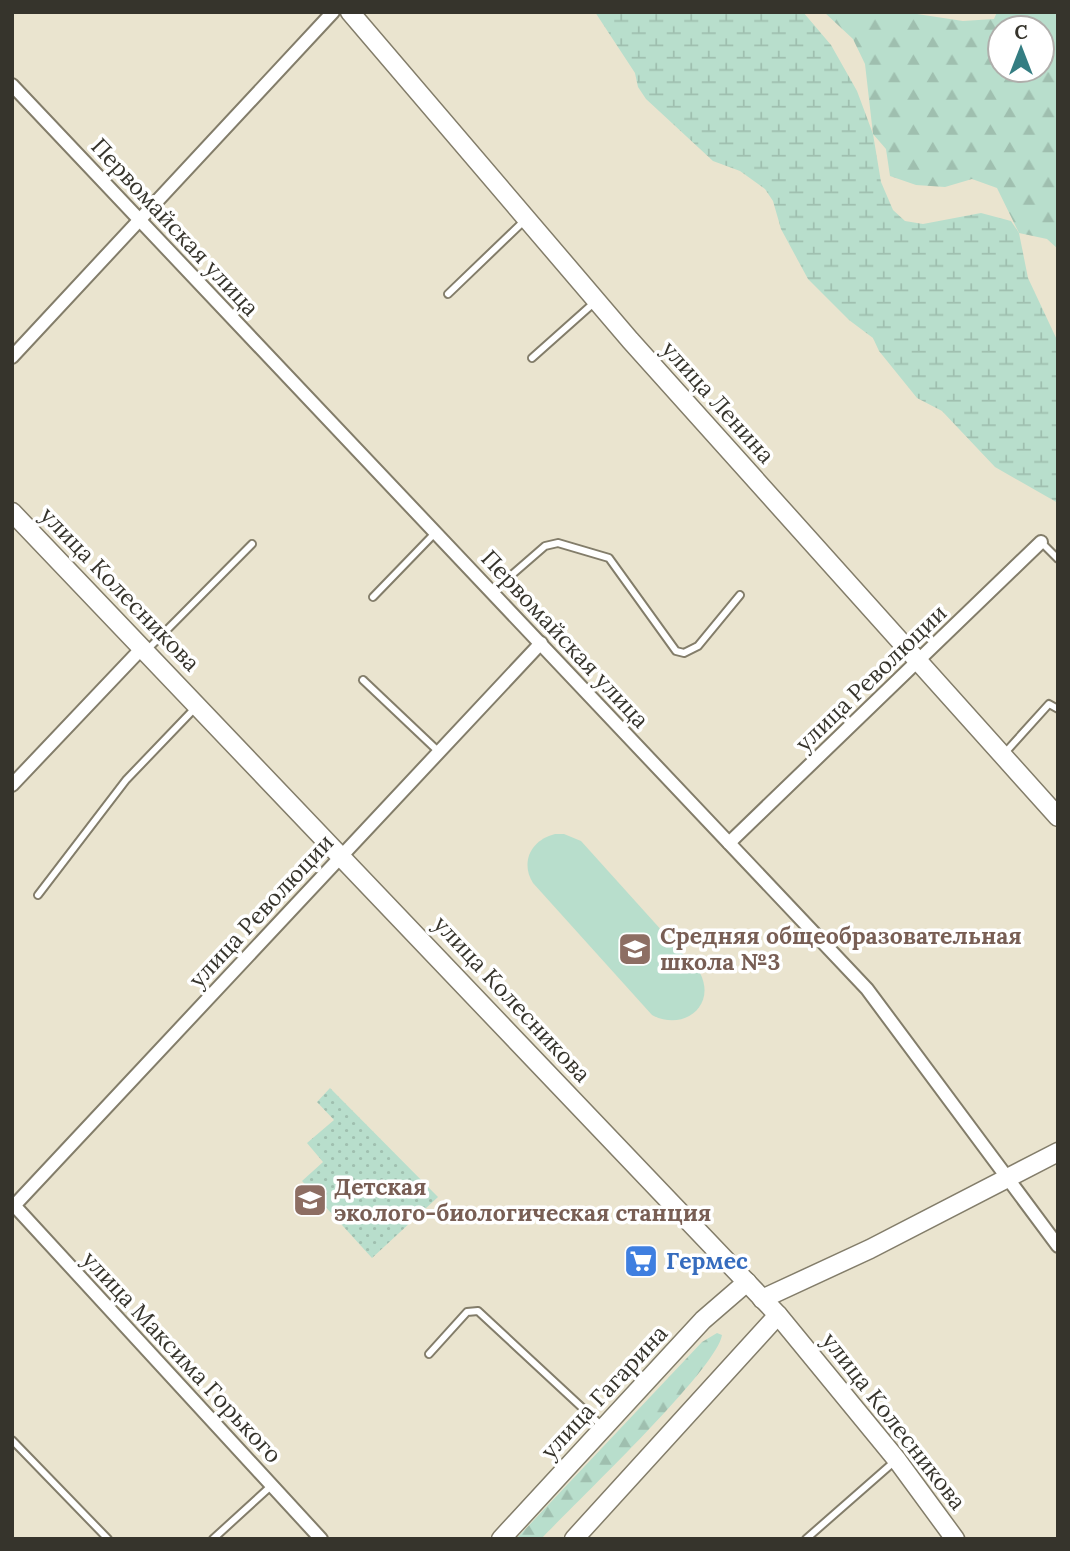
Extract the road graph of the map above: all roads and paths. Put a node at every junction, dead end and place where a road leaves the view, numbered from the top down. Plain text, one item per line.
1 (333, 12) edge
2 (350, 12) edge
3 (12, 85) edge
4 (526, 219) junction
5 (141, 220) junction
6 (448, 294) dead end
7 (596, 301) junction
8 (12, 357) edge
9 (532, 359) dead end
10 (12, 512) edge
11 (436, 532) junction
12 (1041, 542) joint
13 (252, 544) dead end
14 (1058, 559) edge
15 (492, 592) junction
16 (740, 595) dead end
17 (373, 597) dead end
18 (541, 643) junction
19 (144, 649) junction
20 (918, 664) junction
21 (363, 680) dead end
22 (198, 705) junction
23 (1058, 709) edge
24 (439, 752) junction
25 (1002, 756) junction
26 (12, 785) edge
27 (1058, 817) edge
28 (729, 843) junction
29 (342, 855) junction
30 (38, 895) dead end
31 (1058, 1152) edge
32 (1007, 1178) junction
33 (13, 1205) edge
34 (1058, 1246) edge
35 (747, 1282) junction
36 (762, 1299) junction
37 (778, 1315) junction
38 (429, 1353) dead end
39 (604, 1429) junction
40 (12, 1440) edge
41 (897, 1460) junction
42 (272, 1485) junction
43 (108, 1539) edge
44 (213, 1539) edge
45 (321, 1539) edge
46 (501, 1539) edge
47 (574, 1539) edge
48 (806, 1539) edge
49 (955, 1539) edge

1 - 5 street
2 - 4 street, улица Ленина
3 - 5 street, Первомайская улица
4 - 6 lane
4 - 7 street, улица Ленина
5 - 8 street
5 - 11 street, Первомайская улица
7 - 9 lane
7 - 20 street, улица Ленина
10 - 19 street, улица Колесникова
11 - 15 street, Первомайская улица
11 - 17 lane
12 - 14 lane
12 - 20 street, улица Революции
13 - 19 lane
15 - 16 lane
15 - 18 street, Первомайская улица
18 - 24 street, улица Революции
18 - 28 street, Первомайская улица
19 - 22 street, улица Колесникова
19 - 26 street
20 - 25 street, улица Ленина
20 - 28 street, улица Революции
21 - 24 lane
22 - 29 street, улица Колесникова
22 - 30 lane
23 - 25 lane
24 - 29 street, улица Революции
25 - 27 street, улица Ленина
28 - 32 street, Первомайская улица
29 - 33 street, улица Революции
29 - 35 street, улица Колесникова
31 - 32 street
32 - 34 street, Первомайская улица
32 - 36 street
33 - 42 street, улица Максима Горького
35 - 36 street, улица Колесникова
35 - 39 street, улица Гагарина
36 - 37 street, улица Колесникова
37 - 41 street, улица Колесникова
37 - 47 street
38 - 39 lane
39 - 46 street, улица Гагарина
40 - 43 lane
41 - 48 lane
41 - 49 street, улица Колесникова
42 - 44 lane
42 - 45 street, улица Максима Горького

